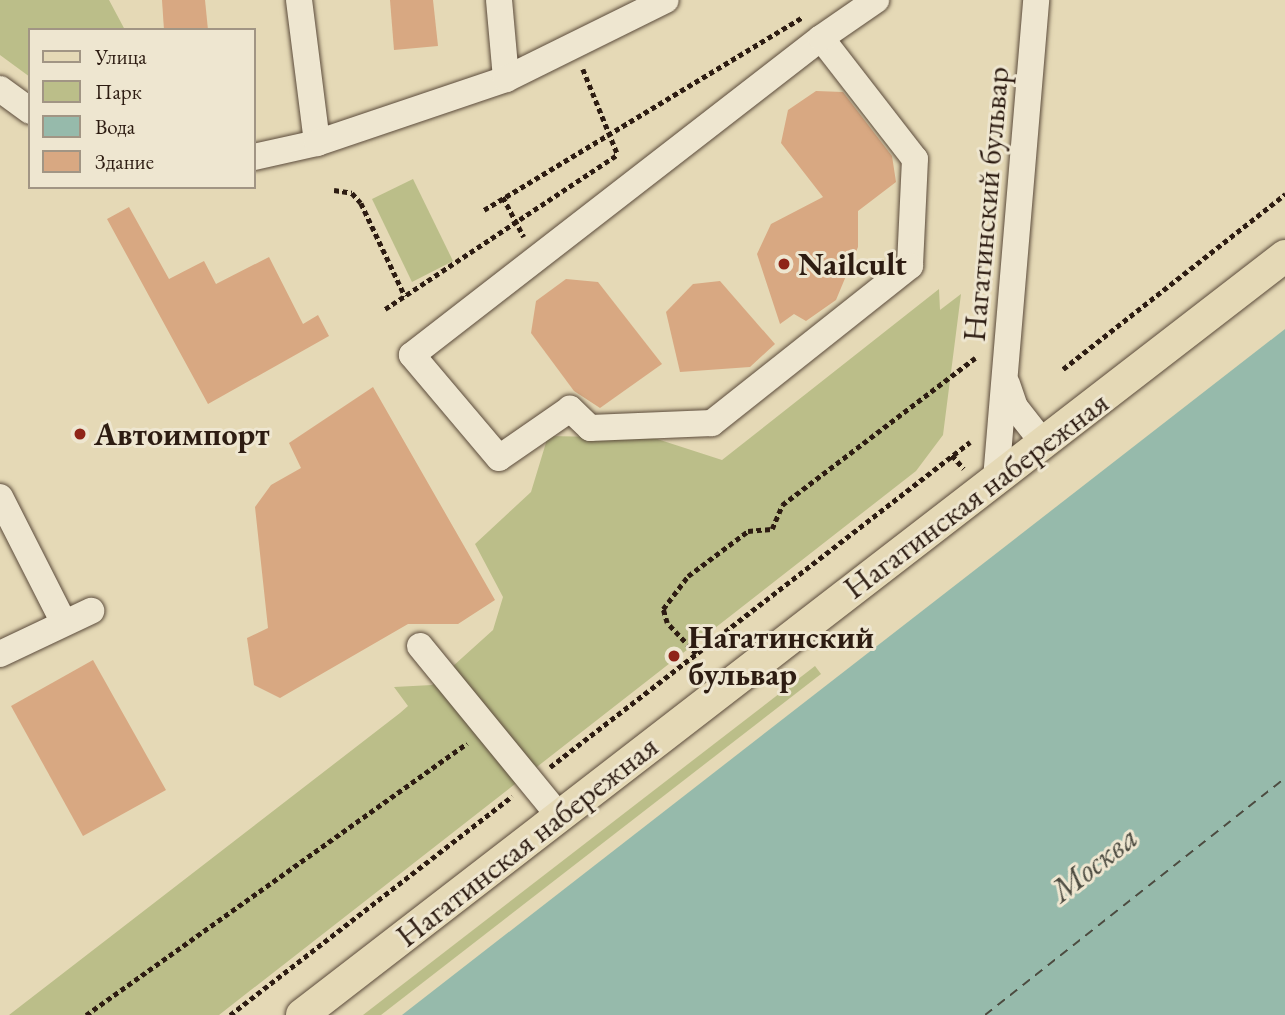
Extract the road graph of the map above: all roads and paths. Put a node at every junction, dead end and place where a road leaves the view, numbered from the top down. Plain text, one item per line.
1 (299, 0) edge
2 (499, 0) edge
3 (666, 0) edge
4 (876, 0) edge
5 (1036, 0) edge
6 (808, 14) dead end
7 (821, 38) junction
8 (574, 45) junction
9 (506, 79) junction
10 (0, 89) edge
11 (28, 110) edge
12 (608, 129) junction
13 (317, 143) junction
14 (618, 154) junction
15 (256, 157) edge
16 (631, 186) junction
17 (334, 190) dead end
18 (1285, 194) edge
19 (503, 197) junction
20 (484, 209) dead end
21 (516, 222) junction
22 (1285, 256) edge
23 (536, 259) junction
24 (405, 296) junction
25 (385, 309) dead end
26 (975, 358) dead end
27 (1063, 369) dead end
28 (1005, 378) junction
29 (970, 442) dead end
30 (1044, 444) junction
31 (996, 479) junction
32 (0, 497) edge
33 (91, 611) dead end
34 (63, 621) junction
35 (420, 646) dead end
36 (695, 653) junction
37 (0, 654) edge
38 (491, 732) junction
39 (531, 781) junction
40 (559, 816) junction
41 (86, 1015) edge
42 (230, 1015) edge
43 (302, 1015) edge

1 - 13 street
2 - 9 street
3 - 8 street
4 - 7 street
5 - 28 street, Нагатинский бульвар
6 - 12 path
7 - 16 street
7 - 23 street
8 - 9 street
8 - 12 path
9 - 13 street
10 - 11 street
12 - 14 path
12 - 19 path
13 - 15 street
14 - 16 path
14 - 21 path
16 - 23 street
17 - 24 path
18 - 27 path
19 - 20 path
19 - 21 path
21 - 23 path
21 - 24 path
22 - 30 main road, Нагатинская набережная
24 - 25 path
26 - 36 path
28 - 30 street, Нагатинский бульвар
28 - 31 street
29 - 36 path
30 - 31 main road, Нагатинская набережная
31 - 40 main road, Нагатинская набережная
32 - 34 street
33 - 34 street
34 - 37 street
35 - 38 street
36 - 39 path
38 - 39 street
38 - 41 path
39 - 40 street
39 - 42 path
40 - 43 main road, Нагатинская набережная

